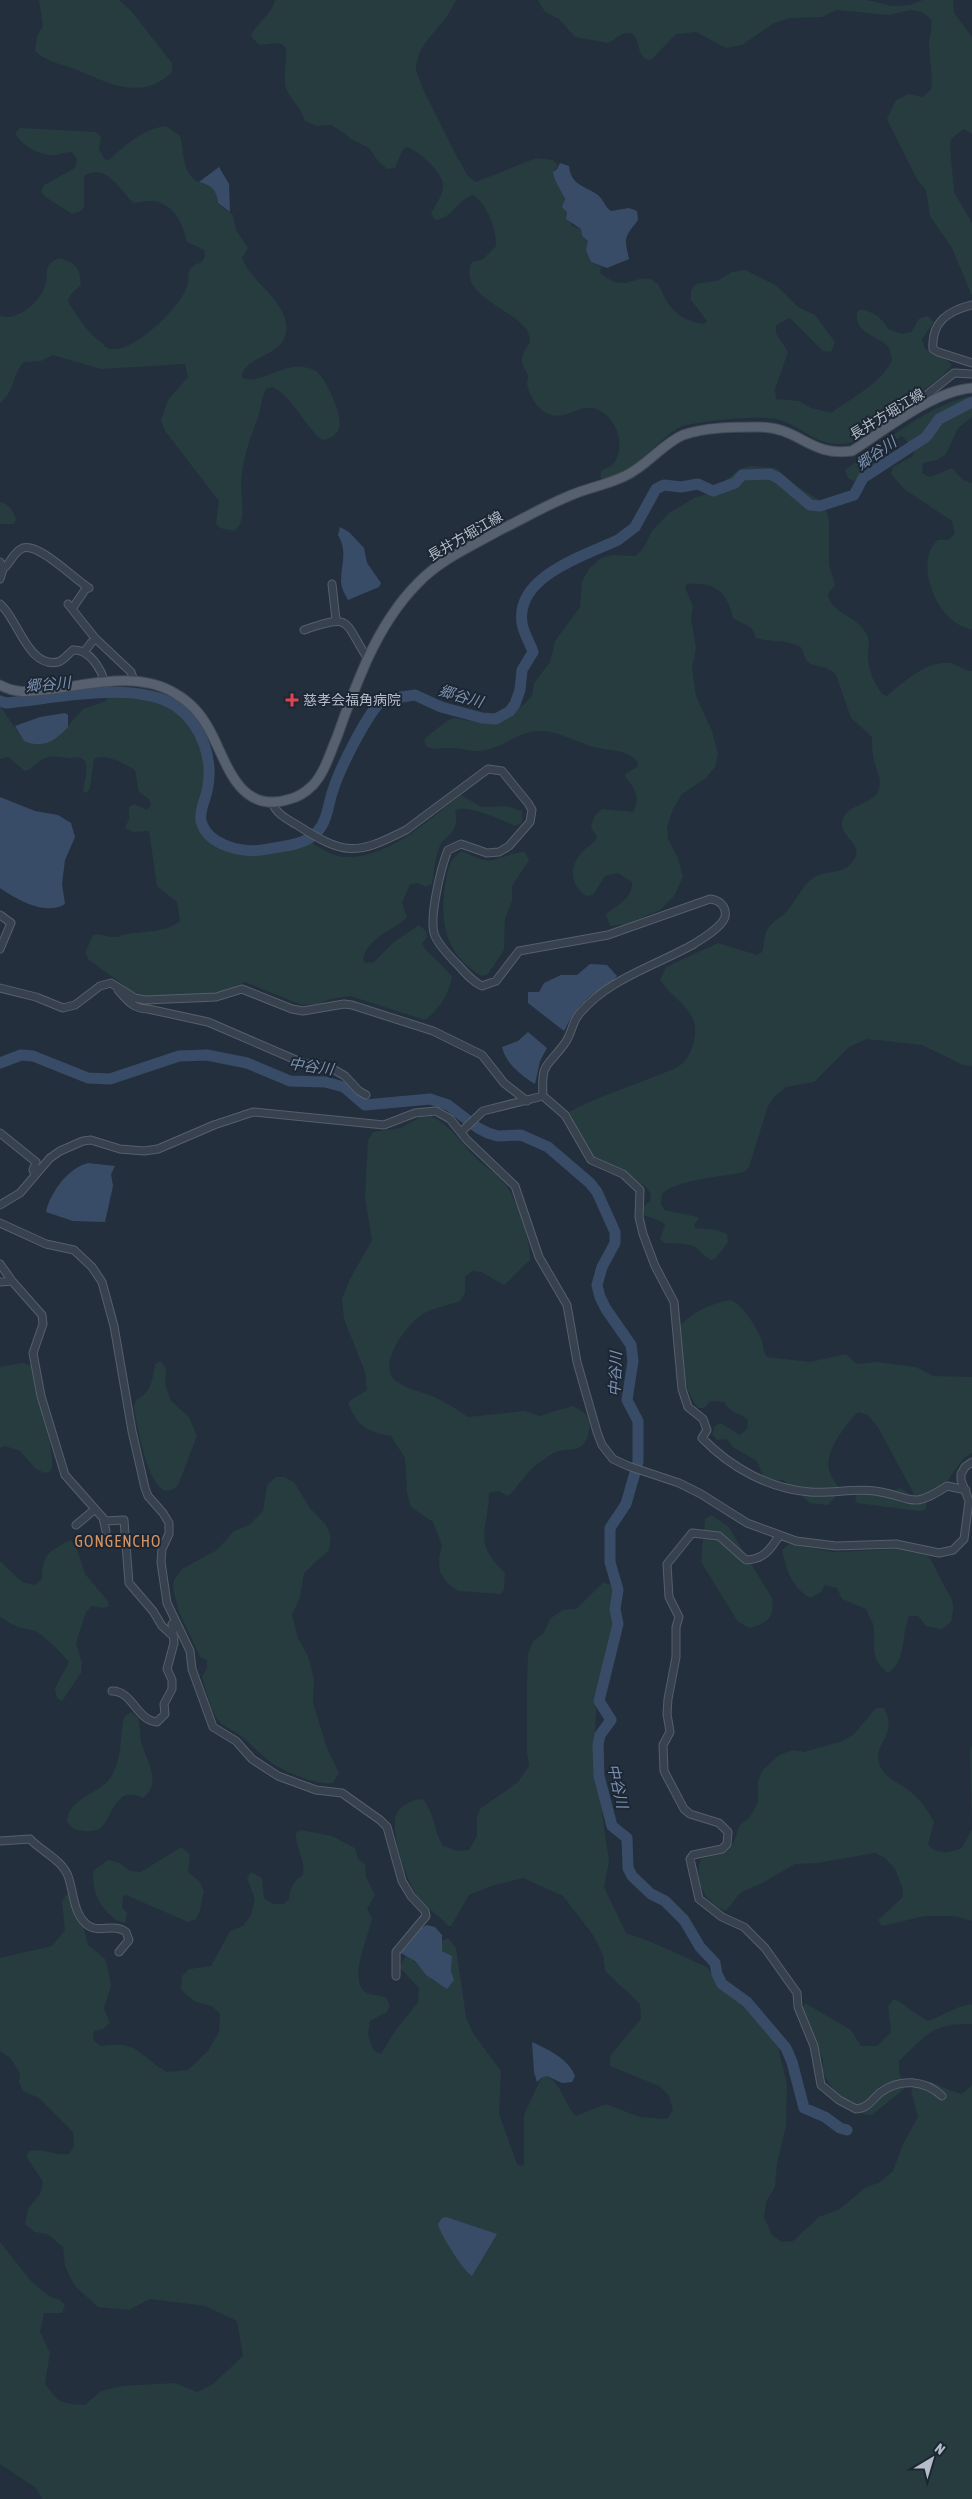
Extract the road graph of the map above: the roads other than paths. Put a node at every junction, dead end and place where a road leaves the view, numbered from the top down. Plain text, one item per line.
1 (971, 305) dead end
2 (972, 363) edge
3 (972, 374) edge
4 (972, 388) edge
5 (906, 416) junction
6 (1, 565) edge
7 (0, 579) edge
8 (332, 584) dead end
9 (0, 604) edge
10 (336, 620) junction
11 (304, 630) dead end
12 (95, 638) junction
13 (84, 652) junction
14 (368, 659) junction
15 (134, 681) junction
16 (105, 682) junction
17 (0, 684) edge
18 (272, 802) junction
19 (0, 916) edge
20 (0, 949) edge
21 (111, 983) junction
22 (0, 988) edge
23 (366, 1095) dead end
24 (543, 1096) junction
25 (527, 1101) junction
26 (464, 1129) junction
27 (0, 1133) edge
28 (34, 1175) junction
29 (0, 1205) edge
30 (0, 1223) edge
31 (0, 1264) edge
32 (12, 1281) junction
33 (0, 1282) edge
34 (972, 1462) edge
35 (966, 1490) junction
36 (94, 1510) junction
37 (104, 1521) junction
38 (76, 1525) dead end
39 (106, 1531) dead end
40 (779, 1536) junction
41 (171, 1614) junction
42 (174, 1637) junction
43 (112, 1691) dead end
44 (0, 1841) edge
45 (119, 1952) dead end
46 (396, 1976) dead end
47 (942, 2096) dead end

1 - 2 street
3 - 5 street
4 - 5 main road, 長井方堀江線
5 - 14 main road, 長井方堀江線
6 - 7 street
6 - 12 street
8 - 10 street
9 - 13 street
10 - 11 street
10 - 14 street
12 - 13 street
12 - 15 street
13 - 16 street
14 - 18 main road, 長井方堀江線
15 - 16 main road
15 - 18 main road
16 - 17 main road
18 - 24 street
19 - 20 street
21 - 22 street
21 - 23 street
21 - 25 street
24 - 25 street
24 - 35 street
25 - 26 street
26 - 28 street
26 - 40 street
27 - 28 street
28 - 29 street
30 - 41 street
31 - 32 street
32 - 33 street
32 - 36 street
34 - 35 street
35 - 40 street
36 - 37 street
36 - 38 street
37 - 39 street
37 - 42 street
40 - 47 street
41 - 42 street
41 - 46 street
42 - 43 street
44 - 45 street

